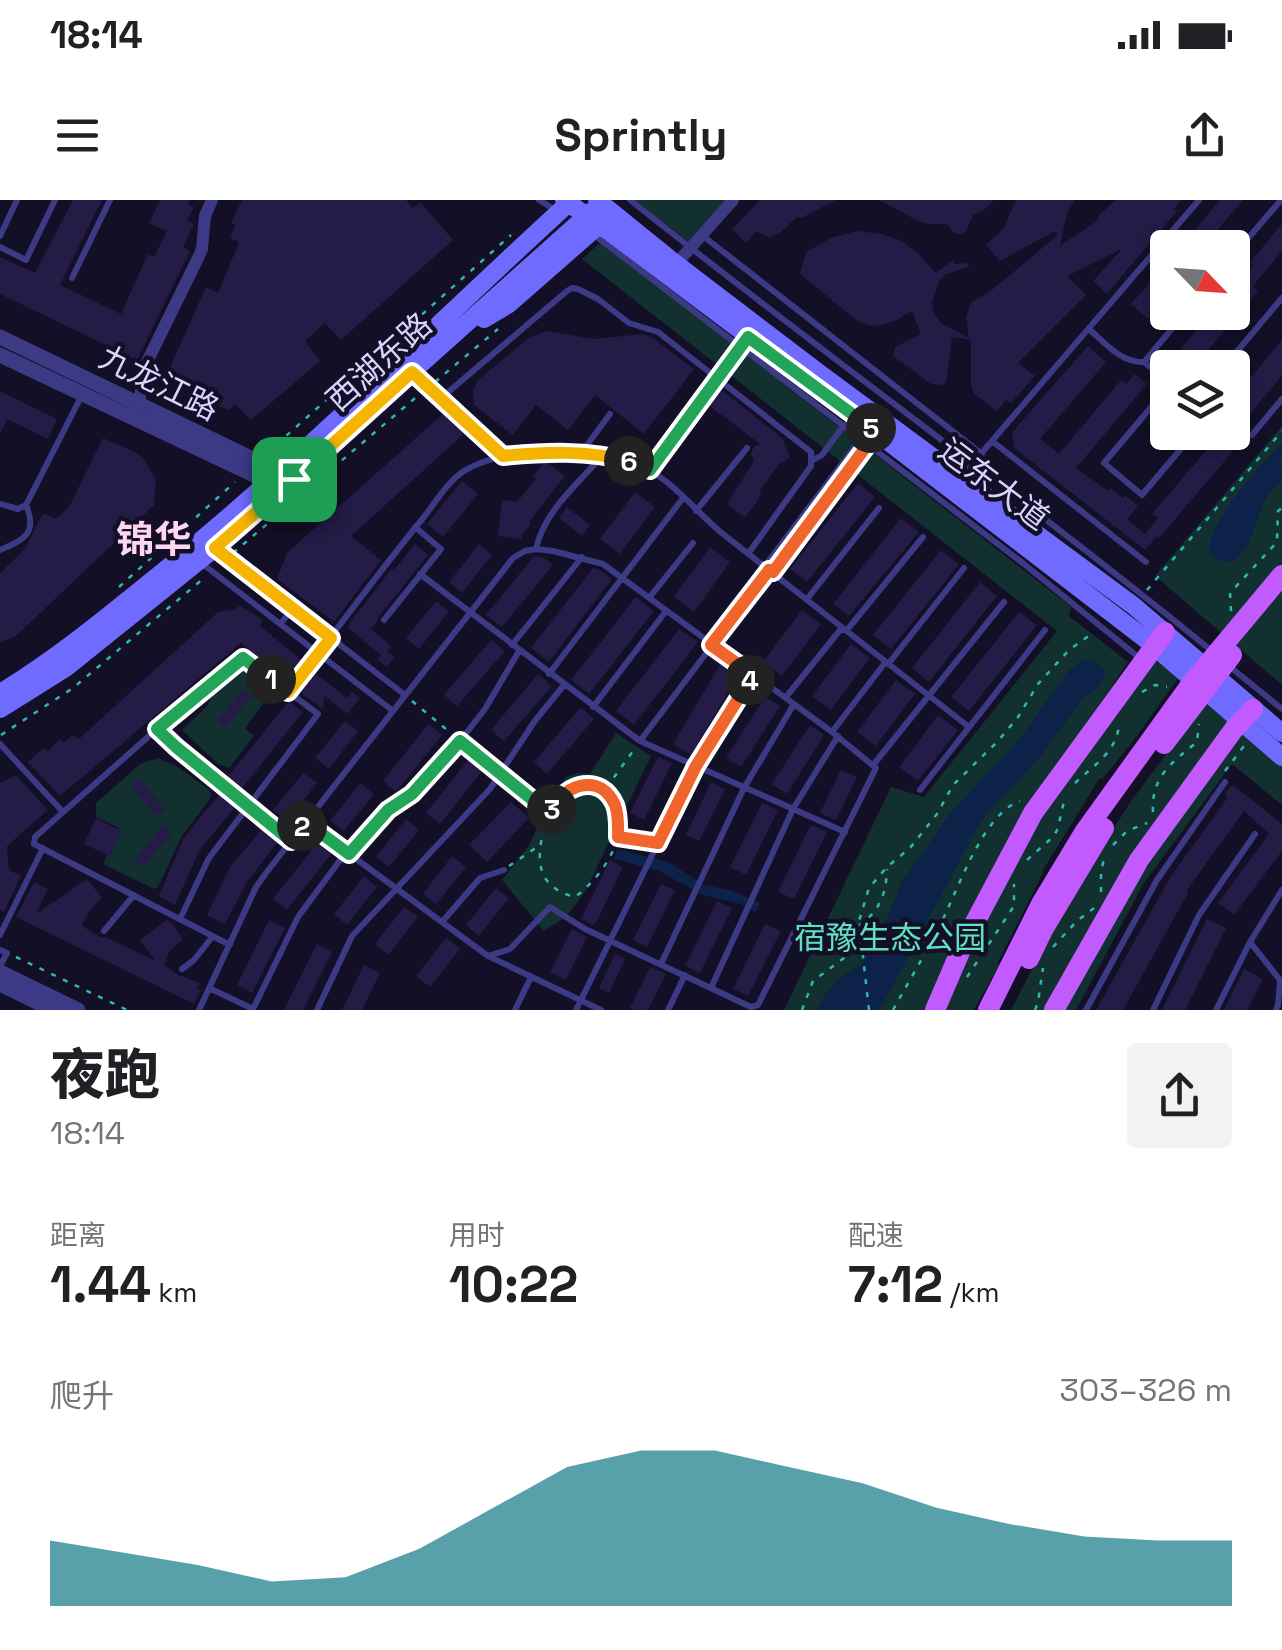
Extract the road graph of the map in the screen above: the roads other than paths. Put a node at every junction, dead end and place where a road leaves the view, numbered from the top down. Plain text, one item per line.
1 (18, 200) edge
2 (55, 200) edge
3 (110, 200) edge
4 (212, 200) edge
5 (538, 200) edge
6 (630, 200) edge
7 (734, 200) edge
8 (1199, 200) edge
9 (1280, 200) edge
10 (565, 204) edge
11 (594, 214) edge
12 (702, 235) junction
13 (0, 236) edge
14 (1250, 236) edge
15 (0, 246) edge
16 (690, 248) junction
17 (676, 264) junction
18 (72, 278) dead end
19 (1282, 298) edge
20 (1089, 329) junction
21 (1171, 330) edge
22 (0, 337) edge
23 (745, 342) junction
24 (1238, 350) edge
25 (0, 355) edge
26 (1144, 362) junction
27 (1150, 368) edge
28 (412, 372) junction
29 (717, 379) junction
30 (86, 388) junction
31 (440, 399) junction
32 (1282, 400) edge
33 (1150, 406) edge
34 (136, 411) junction
35 (610, 414) dead end
36 (844, 425) junction
37 (1252, 434) dead end
38 (869, 436) junction
39 (992, 441) junction
40 (747, 448) dead end
41 (1180, 450) edge
42 (581, 453) junction
43 (982, 454) junction
44 (503, 456) junction
45 (603, 456) junction
46 (813, 460) junction
47 (650, 470) junction
48 (967, 471) junction
49 (282, 481) junction
50 (683, 498) junction
51 (0, 504) edge
52 (26, 505) junction
53 (880, 508) dead end
54 (696, 512) junction
55 (416, 527) junction
56 (923, 537) dead end
57 (693, 543) dead end
58 (216, 548) junction
59 (536, 549) junction
60 (0, 550) edge
61 (748, 554) junction
62 (582, 557) junction
63 (200, 562) junction
64 (1146, 562) dead end
65 (964, 568) dead end
66 (769, 570) junction
67 (420, 574) junction
68 (1282, 575) edge
69 (622, 579) junction
70 (1282, 596) edge
71 (649, 598) junction
72 (807, 599) junction
73 (1004, 602) dead end
74 (293, 608) junction
75 (666, 612) junction
76 (469, 613) junction
77 (384, 620) dead end
78 (280, 624) junction
79 (848, 630) junction
80 (1044, 630) dead end
81 (331, 638) junction
82 (1152, 644) junction
83 (512, 645) junction
84 (711, 645) junction
85 (520, 651) junction
86 (318, 654) junction
87 (888, 663) junction
88 (550, 674) junction
89 (753, 675) junction
90 (564, 684) junction
91 (288, 692) junction
92 (0, 693) edge
93 (404, 696) junction
94 (929, 696) junction
95 (786, 697) junction
96 (794, 704) junction
97 (593, 707) junction
98 (0, 709) edge
99 (1282, 709) edge
100 (392, 711) junction
101 (1247, 715) junction
102 (969, 727) junction
103 (157, 729) junction
104 (1282, 733) edge
105 (835, 734) junction
106 (640, 742) junction
107 (0, 744) edge
108 (1282, 757) edge
109 (874, 764) junction
110 (696, 766) junction
111 (1225, 782) dead end
112 (744, 788) junction
113 (920, 790) dead end
114 (248, 806) junction
115 (794, 809) junction
116 (63, 812) junction
117 (306, 822) junction
118 (845, 832) junction
119 (1256, 834) dead end
120 (291, 841) junction
121 (43, 848) junction
122 (348, 853) junction
123 (504, 870) road end
124 (395, 888) junction
125 (1282, 890) edge
126 (134, 895) junction
127 (180, 919) junction
128 (442, 922) junction
129 (104, 930) dead end
130 (0, 935) edge
131 (214, 936) junction
132 (609, 940) junction
133 (1250, 942) junction
134 (230, 944) junction
135 (3, 951) edge
136 (488, 956) junction
137 (661, 964) junction
138 (0, 969) edge
139 (182, 970) dead end
140 (685, 976) junction
141 (531, 977) junction
142 (0, 984) edge
143 (209, 988) junction
144 (710, 988) junction
145 (734, 998) junction
146 (580, 1000) junction
147 (1279, 1007) edge
148 (53, 1010) edge
149 (78, 1010) edge
150 (199, 1010) edge
151 (254, 1010) edge
152 (317, 1010) edge
153 (515, 1010) edge
154 (576, 1010) edge
155 (601, 1010) edge
156 (668, 1010) edge
157 (728, 1010) edge
158 (935, 1010) edge
159 (988, 1010) edge
160 (1003, 1010) edge
161 (1054, 1010) edge
162 (1086, 1010) edge
163 (1153, 1010) edge
164 (1216, 1010) edge

1 - 13 lane
2 - 15 lane
3 - 18 lane
4 - 34 street
5 - 10 lane
6 - 16 lane
7 - 12 street
8 - 20 lane
9 - 14 lane
10 - 11 main road, 运东大道
10 - 49 main road, 西湖东路
11 - 17 main road, 运东大道
11 - 23 main road, 运东大道
11 - 28 main road, 西湖东路
12 - 16 street
12 - 43 lane
16 - 17 street
16 - 48 lane
17 - 48 main road, 运东大道
19 - 24 lane
20 - 26 lane
20 - 39 lane
21 - 26 lane
22 - 30 street, 九龙江路
23 - 29 lane
23 - 36 lane
23 - 38 main road, 运东大道
25 - 30 street, 九龙江路
26 - 27 lane
28 - 31 lane
28 - 49 main road, 西湖东路
29 - 31 lane
29 - 46 lane
29 - 47 lane
30 - 34 street, 九龙江路
30 - 52 lane
31 - 44 lane
32 - 37 lane
33 - 41 lane
34 - 49 street, 九龙江路
35 - 42 lane
36 - 38 lane
36 - 46 lane
38 - 66 lane
38 - 82 main road, 运东大道
39 - 43 lane
39 - 64 lane
40 - 54 lane
42 - 44 lane
42 - 45 lane
43 - 48 lane
44 - 55 lane
45 - 47 lane
45 - 59 lane
46 - 61 lane
47 - 50 lane
48 - 82 main road, 运东大道
48 - 99 lane
49 - 58 main road, 西湖东路
50 - 54 lane
50 - 69 lane
51 - 52 lane
52 - 60 lane
53 - 72 lane
54 - 61 lane
55 - 67 lane
55 - 81 lane
56 - 79 lane
57 - 71 lane
58 - 63 main road, 西湖东路
58 - 74 lane
59 - 62 lane
59 - 76 lane
61 - 66 lane
62 - 69 lane
62 - 83 lane
63 - 78 lane
63 - 92 main road, 西湖东路
63 - 98 main road, 西湖东路
65 - 87 lane
66 - 72 lane
66 - 84 lane
67 - 76 lane
67 - 77 lane
68 - 159 main road, bridge
69 - 71 lane
69 - 88 lane
70 - 160 main road, bridge
71 - 75 lane
72 - 79 lane
73 - 94 lane
74 - 78 lane
74 - 81 lane
75 - 84 lane
75 - 97 lane
76 - 83 lane
76 - 93 lane
78 - 86 lane
79 - 87 lane
79 - 95 lane
80 - 102 lane
81 - 86 lane
81 - 93 lane
82 - 101 main road, 运东大道
82 - 158 main road
83 - 85 lane
84 - 89 lane
84 - 106 lane
85 - 88 lane
85 - 122 lane
86 - 91 lane
86 - 100 lane
87 - 94 lane
87 - 105 lane
88 - 90 lane
89 - 95 lane
89 - 110 lane
90 - 97 lane
90 - 124 lane
91 - 103 lane
91 - 114 lane
93 - 100 lane
94 - 102 lane
94 - 109 lane
95 - 96 lane
96 - 105 lane
96 - 112 lane
97 - 106 lane
100 - 117 lane
101 - 104 main road, 运东大道
101 - 108 main road, 运东大道
101 - 161 main road
102 - 113 lane
103 - 114 lane
103 - 116 lane
105 - 109 lane
105 - 115 lane
106 - 110 lane
107 - 116 lane
109 - 118 lane
110 - 112 lane
110 - 132 lane
111 - 162 lane
112 - 115 lane
112 - 137 lane
114 - 120 lane
114 - 127 lane
115 - 118 lane
115 - 144 lane
116 - 121 lane
117 - 120 lane
117 - 122 lane
118 - 145 lane
119 - 163 lane
120 - 134 lane
121 - 126 lane
121 - 130 lane
122 - 124 lane
122 - 151 lane
123 - 128 lane
124 - 128 lane
124 - 152 lane
125 - 133 lane
126 - 127 lane
126 - 129 lane
127 - 131 lane
128 - 136 lane
131 - 134 lane
131 - 139 lane
132 - 136 lane
132 - 137 lane
132 - 146 lane
133 - 147 lane
133 - 164 lane
134 - 143 lane
135 - 138 lane
136 - 141 lane
137 - 140 lane
138 - 149 street
140 - 144 lane
140 - 156 lane
141 - 146 lane
141 - 153 lane
142 - 148 street
143 - 150 lane
143 - 151 lane
144 - 145 lane
145 - 157 lane
146 - 154 lane
146 - 155 lane

